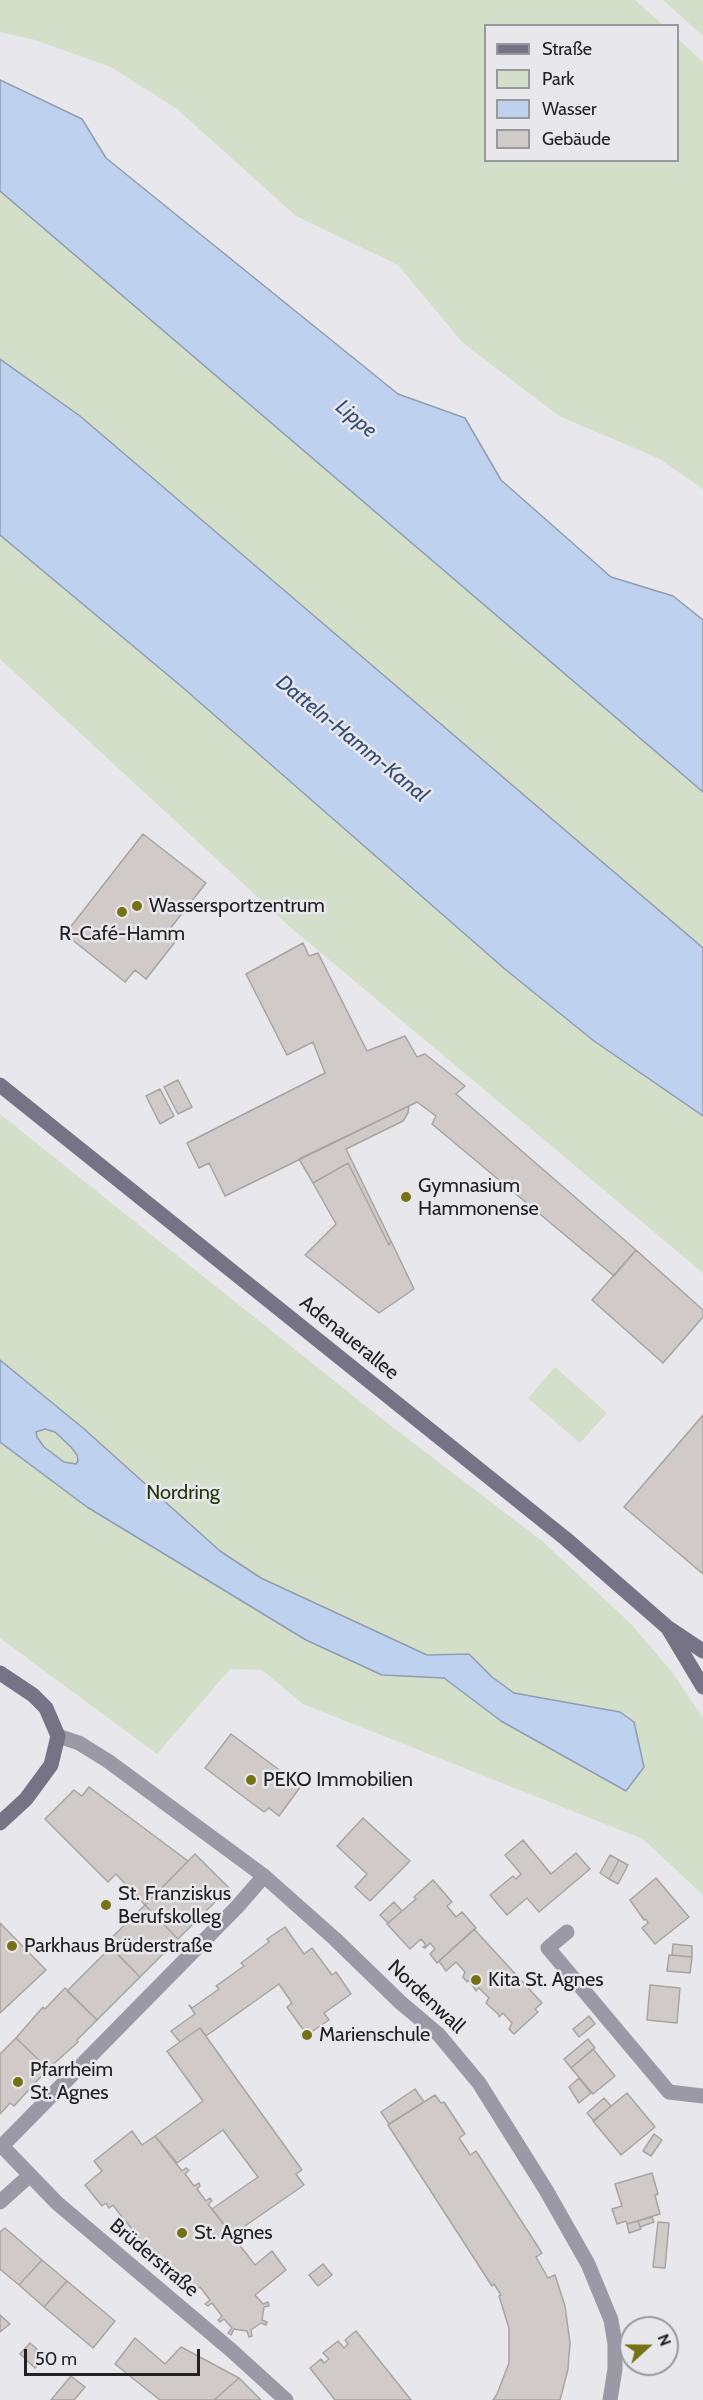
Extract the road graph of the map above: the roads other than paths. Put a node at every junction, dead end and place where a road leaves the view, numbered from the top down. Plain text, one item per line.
1 (0, 1085) edge
2 (667, 1627) junction
3 (703, 1651) edge
4 (0, 1673) edge
5 (703, 1687) edge
6 (58, 1736) junction
7 (0, 1823) edge
8 (264, 1876) junction
9 (567, 1932) dead end
10 (703, 2096) edge
11 (1, 2145) edge
12 (29, 2176) junction
13 (0, 2202) edge
14 (286, 2400) edge
15 (610, 2400) edge

1 - 2 main road, Adenauerallee
2 - 3 main road, Adenauerallee
2 - 5 main road, Adenauerallee
4 - 6 main road
6 - 7 main road
6 - 8 street, Nordenwall
8 - 11 street
8 - 15 street, Nordenwall
9 - 10 street
11 - 12 street, Brüderstraße
12 - 13 street
12 - 14 street, Brüderstraße

